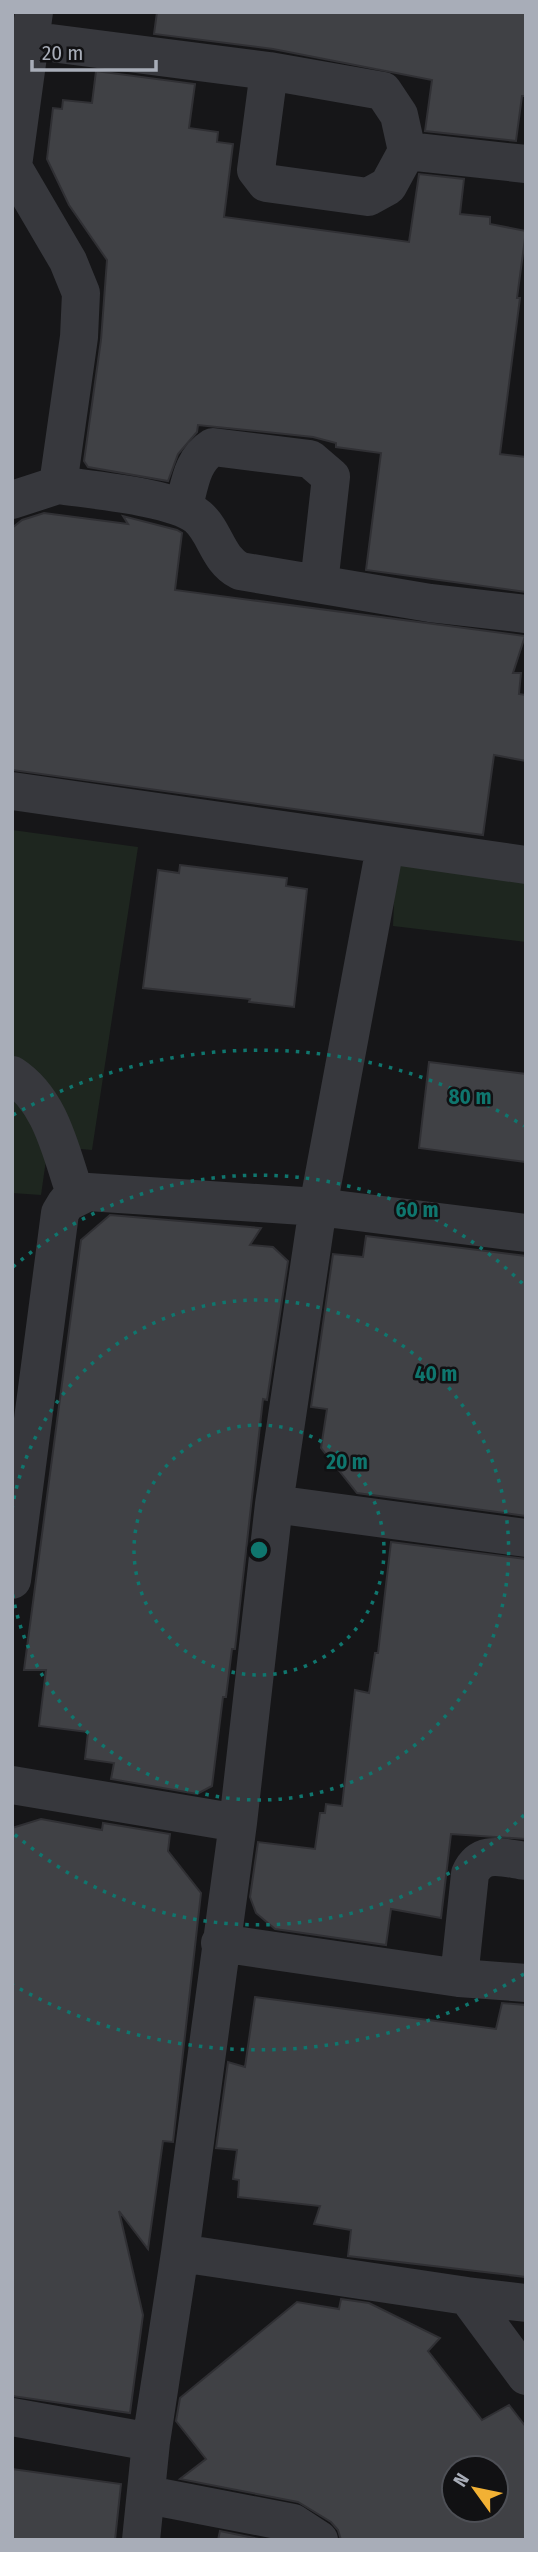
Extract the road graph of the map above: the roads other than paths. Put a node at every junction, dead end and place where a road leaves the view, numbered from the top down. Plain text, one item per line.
1 (26, 30) edge
2 (270, 71) junction
3 (407, 150) junction
4 (526, 163) edge
5 (13, 167) edge
6 (12, 173) edge
7 (58, 485) junction
8 (12, 500) edge
9 (184, 506) junction
10 (319, 584) junction
11 (526, 614) edge
12 (12, 792) edge
13 (385, 848) junction
14 (526, 866) edge
15 (12, 1075) edge
16 (76, 1196) junction
17 (318, 1207) junction
18 (526, 1233) edge
19 (274, 1504) junction
20 (526, 1538) edge
21 (12, 1580) edge
22 (12, 1786) edge
23 (238, 1823) junction
24 (526, 1861) edge
25 (220, 1943) junction
26 (459, 1978) junction
27 (526, 1983) edge
28 (180, 2253) junction
29 (467, 2296) junction
30 (526, 2303) edge
31 (526, 2376) edge
32 (12, 2417) edge
33 (151, 2442) junction
34 (148, 2495) junction
35 (141, 2540) edge
36 (319, 2540) edge

1 - 2 street
1 - 5 street
2 - 3 street
2 - 3 street
3 - 4 street
5 - 6 street
5 - 7 street
7 - 8 street
7 - 9 street
9 - 10 street
9 - 10 street
10 - 11 street
12 - 13 street
13 - 14 street
13 - 17 street
15 - 16 street
16 - 17 street
16 - 21 street
17 - 18 street
17 - 19 street
19 - 20 street
19 - 23 street
22 - 23 street
23 - 25 street
24 - 26 street
25 - 26 street
25 - 28 street
26 - 27 street
28 - 29 street
28 - 33 street
29 - 30 street
29 - 31 street
32 - 33 street
33 - 34 street
34 - 35 street
34 - 36 street

